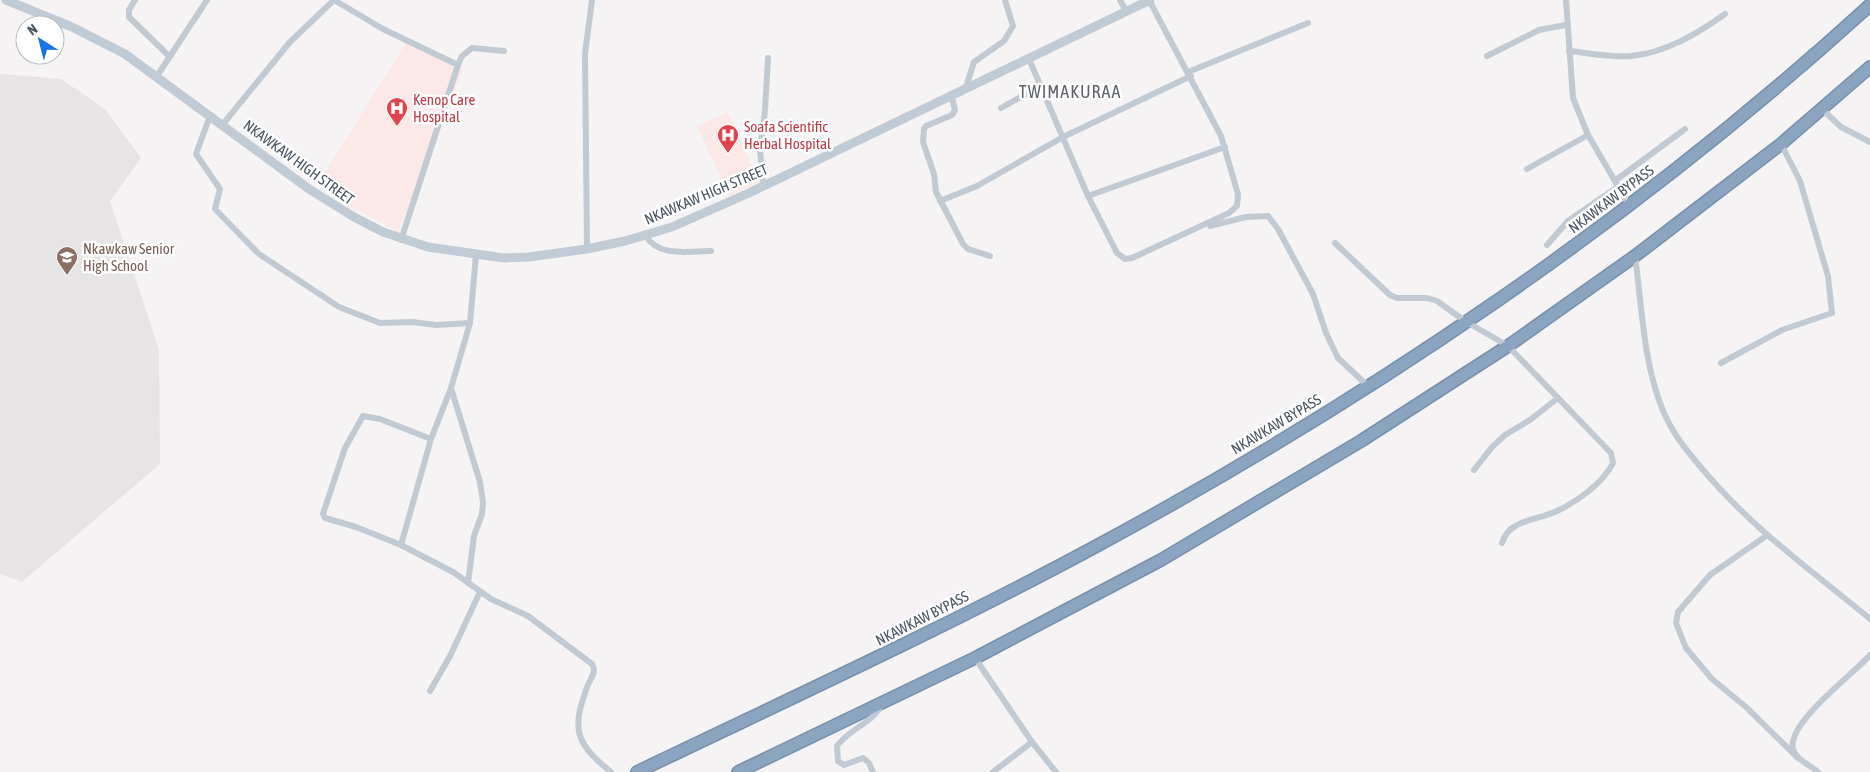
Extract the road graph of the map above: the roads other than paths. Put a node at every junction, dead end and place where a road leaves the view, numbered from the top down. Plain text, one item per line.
1 (6, 0) edge
2 (135, 0) edge
3 (207, 0) edge
4 (334, 0) edge
5 (592, 0) edge
6 (1006, 0) edge
7 (1120, 0) edge
8 (1149, 0) edge
9 (1566, 0) edge
10 (1868, 4) edge
11 (1126, 11) junction
12 (1725, 14) dead end
13 (1308, 23) dead end
14 (1566, 25) junction
15 (504, 51) dead end
16 (1569, 51) junction
17 (169, 56) junction
18 (1487, 56) dead end
19 (768, 58) dead end
20 (1028, 59) junction
21 (458, 65) junction
22 (1870, 67) edge
23 (1190, 74) junction
24 (157, 76) junction
25 (1040, 86) junction
26 (966, 87) junction
27 (951, 94) junction
28 (1001, 108) dead end
29 (1822, 109) junction
30 (210, 116) junction
31 (223, 124) junction
32 (1685, 129) dead end
33 (1588, 135) junction
34 (1063, 137) junction
35 (1870, 142) edge
36 (1781, 144) junction
37 (1224, 147) junction
38 (1527, 170) dead end
39 (1617, 183) junction
40 (763, 185) junction
41 (1088, 196) junction
42 (940, 201) junction
43 (1629, 205) junction
44 (1199, 228) junction
45 (645, 236) junction
46 (401, 240) junction
47 (1335, 242) dead end
48 (1547, 245) dead end
49 (587, 248) junction
50 (711, 251) dead end
51 (476, 255) junction
52 (990, 256) dead end
53 (1635, 256) junction
54 (1465, 321) junction
55 (470, 323) junction
56 (1508, 346) junction
57 (1721, 362) dead end
58 (1368, 386) junction
59 (451, 388) junction
60 (1558, 398) junction
61 (431, 439) junction
62 (1474, 470) dead end
63 (1766, 536) junction
64 (1502, 543) dead end
65 (402, 545) junction
66 (468, 583) junction
67 (480, 592) junction
68 (1870, 619) edge
69 (1870, 655) edge
70 (975, 658) junction
71 (430, 691) dead end
72 (882, 702) junction
73 (1032, 742) junction
74 (1798, 758) junction
75 (611, 772) edge
76 (636, 772) edge
77 (738, 772) edge
78 (872, 772) edge
79 (993, 772) edge
80 (1056, 772) edge
81 (1818, 772) edge

1 - 24 main road, NKAWKAW HIGH STREET
2 - 17 street
3 - 17 street
4 - 21 street
4 - 31 street
5 - 49 street
6 - 26 street
7 - 11 street
8 - 11 main road, NKAWKAW HIGH STREET
8 - 23 street
9 - 14 street
10 - 43 highway, NKAWKAW BYPASS
11 - 20 main road, NKAWKAW HIGH STREET
12 - 16 street
13 - 23 street
14 - 16 street
14 - 18 street
15 - 21 street
16 - 33 street
17 - 24 street
19 - 40 street
20 - 25 street
20 - 26 main road, NKAWKAW HIGH STREET
21 - 46 street
22 - 29 highway
23 - 34 street
23 - 37 street
24 - 30 main road, NKAWKAW HIGH STREET
25 - 28 street
25 - 34 street
26 - 27 main road, NKAWKAW HIGH STREET
27 - 40 main road, NKAWKAW HIGH STREET
27 - 42 street
29 - 35 street
29 - 36 highway
30 - 31 main road, NKAWKAW HIGH STREET
30 - 55 street
31 - 46 main road, NKAWKAW HIGH STREET
32 - 39 street
33 - 38 street
33 - 39 street
34 - 41 street
34 - 42 street
36 - 53 highway
36 - 57 street
37 - 41 street
37 - 44 street
39 - 43 street
39 - 48 street
40 - 45 main road, NKAWKAW HIGH STREET
41 - 44 street
42 - 52 street
43 - 54 highway, NKAWKAW BYPASS
44 - 58 street
45 - 49 main road, NKAWKAW HIGH STREET
45 - 50 street
46 - 51 main road, NKAWKAW HIGH STREET
47 - 54 street
49 - 51 main road, NKAWKAW HIGH STREET
51 - 55 street
53 - 56 highway
53 - 63 street
54 - 56 street
54 - 58 highway, NKAWKAW BYPASS
55 - 59 street
56 - 60 street
56 - 70 highway
58 - 76 highway, NKAWKAW BYPASS
59 - 61 street
59 - 66 street
60 - 62 street
60 - 64 street
61 - 65 street
61 - 65 street
63 - 68 street
63 - 74 street
65 - 66 street
66 - 67 street
67 - 71 street
67 - 75 street
69 - 74 street
70 - 72 highway
70 - 73 street
72 - 77 highway
72 - 78 street
73 - 79 street
73 - 80 street
74 - 81 street

